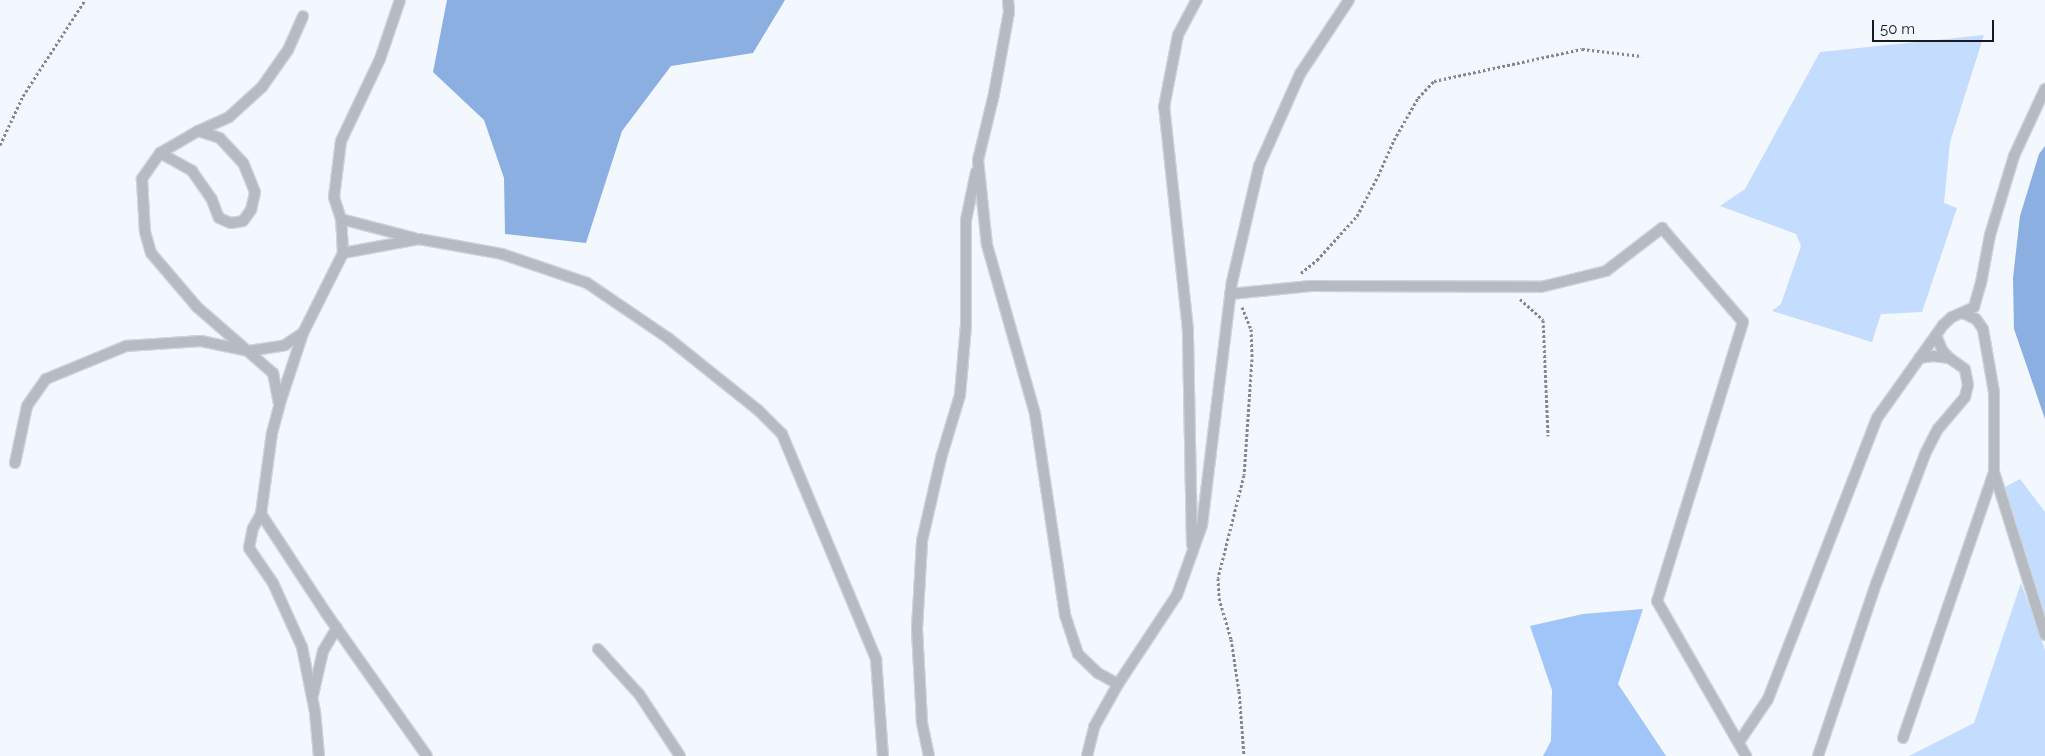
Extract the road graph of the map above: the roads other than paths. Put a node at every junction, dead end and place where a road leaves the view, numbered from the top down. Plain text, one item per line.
1 (400, 0) edge
2 (1008, 0) edge
3 (1197, 0) edge
4 (1348, 0) edge
5 (303, 16) dead end
6 (2045, 89) edge
7 (198, 131) junction
8 (160, 153) junction
9 (978, 160) junction
10 (341, 219) junction
11 (419, 240) junction
12 (343, 253) junction
13 (1230, 294) junction
14 (1974, 307) junction
15 (1963, 313) junction
16 (1976, 319) junction
17 (303, 333) junction
18 (1936, 335) junction
19 (249, 351) junction
20 (1919, 358) junction
21 (1949, 358) junction
22 (279, 406) junction
23 (15, 463) dead end
24 (1994, 472) junction
25 (261, 514) junction
26 (1192, 554) junction
27 (337, 628) junction
28 (2044, 636) edge
29 (598, 648) dead end
30 (1118, 684) junction
31 (312, 698) junction
32 (1903, 738) dead end
33 (1739, 742) junction
34 (319, 756) edge
35 (427, 756) edge
36 (680, 756) edge
37 (883, 756) edge
38 (928, 756) edge
39 (1087, 756) edge
40 (1746, 756) edge
41 (1818, 756) edge

1 - 10 lane
2 - 9 lane
3 - 26 lane
4 - 13 lane
5 - 7 lane
6 - 14 lane
7 - 8 lane
7 - 8 lane
8 - 19 lane
9 - 30 lane
9 - 38 lane
10 - 11 lane
10 - 12 lane
11 - 12 lane
11 - 37 lane
12 - 17 lane
13 - 26 lane
13 - 33 lane
14 - 15 lane
14 - 16 lane
15 - 16 lane
15 - 18 lane
16 - 24 lane
17 - 19 lane
17 - 22 lane
18 - 20 lane
18 - 21 lane
19 - 22 lane
19 - 23 lane
20 - 21 lane
20 - 33 lane
21 - 41 lane
22 - 25 lane
24 - 28 lane
24 - 32 lane
25 - 27 lane
25 - 31 lane
26 - 30 lane
27 - 31 lane
27 - 35 lane
29 - 36 lane
30 - 39 lane
31 - 34 lane
33 - 40 lane

